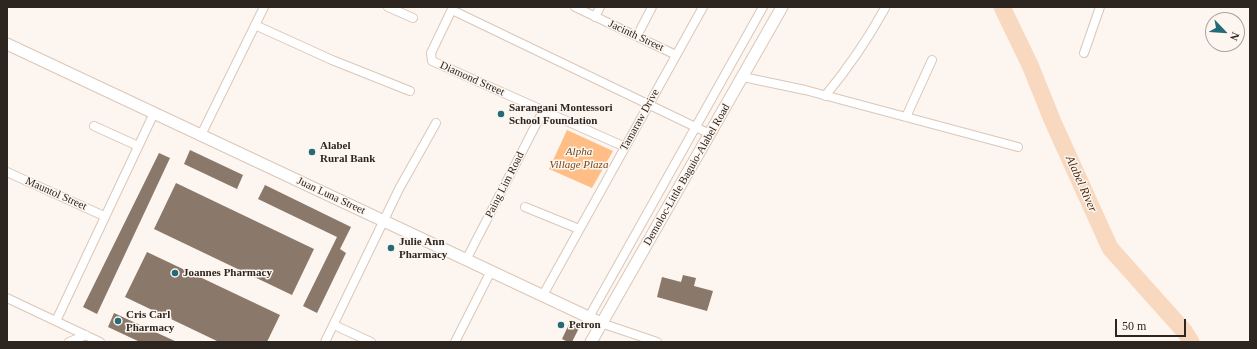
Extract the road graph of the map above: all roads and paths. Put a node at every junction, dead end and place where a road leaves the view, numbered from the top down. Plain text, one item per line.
1 (264, 7) edge
2 (388, 7) edge
3 (575, 7) edge
4 (600, 7) edge
5 (652, 7) edge
6 (703, 7) edge
7 (763, 7) edge
8 (782, 7) edge
9 (1100, 7) edge
10 (885, 8) edge
11 (452, 9) edge
12 (595, 17) junction
13 (413, 18) dead end
14 (255, 25) junction
15 (637, 36) junction
16 (7, 44) edge
17 (1084, 53) dead end
18 (676, 55) junction
19 (932, 60) dead end
20 (743, 77) junction
21 (410, 91) dead end
22 (825, 96) junction
23 (648, 105) junction
24 (543, 111) junction
25 (154, 113) junction
26 (906, 117) junction
27 (436, 123) dead end
28 (94, 126) dead end
29 (695, 127) junction
30 (710, 134) junction
31 (201, 135) junction
32 (138, 146) junction
33 (625, 147) junction
34 (1018, 147) dead end
35 (7, 172) edge
36 (525, 207) dead end
37 (104, 216) junction
38 (383, 220) junction
39 (579, 229) junction
40 (466, 260) junction
41 (491, 271) junction
42 (543, 295) junction
43 (7, 298) edge
44 (589, 317) junction
45 (56, 321) junction
46 (602, 323) junction
47 (334, 325) junction
48 (86, 335) junction
49 (69, 342) edge
50 (100, 342) edge
51 (325, 342) edge
52 (371, 342) edge
53 (455, 342) edge
54 (591, 342) edge
55 (657, 342) edge

1 - 14 street
2 - 13 street
3 - 12 street, Jacinth Street
4 - 12 street
5 - 15 street
6 - 18 street, Tamaraw Drive
7 - 29 street
8 - 20 street, Demoloc-Little Baguio-Alabel Road
9 - 17 street
10 - 22 street
11 - 23 street
11 - 24 street, Diamond Street
12 - 15 street, Jacinth Street
14 - 21 street
14 - 31 street
15 - 18 street, Jacinth Street
16 - 25 street, Juan Luna Street
18 - 23 street, Tamaraw Drive
19 - 26 street
20 - 22 street
20 - 30 street, Demoloc-Little Baguio-Alabel Road
22 - 26 street
23 - 29 street
23 - 33 street, Tamaraw Drive
24 - 33 street, Diamond Street
24 - 40 street, Paing Lim Road
25 - 31 street, Juan Luna Street
25 - 32 street
26 - 34 street
27 - 38 street
28 - 32 street
29 - 30 street
29 - 44 street
30 - 46 street, Demoloc-Little Baguio-Alabel Road
31 - 38 street, Juan Luna Street
32 - 37 street
33 - 39 street, Tamaraw Drive
35 - 37 street, Mauntol Street
36 - 39 street
37 - 45 street
38 - 40 street, Juan Luna Street
38 - 47 street
39 - 42 street, Tamaraw Drive
40 - 41 street, Juan Luna Street
41 - 42 street, Juan Luna Street
41 - 53 street
42 - 44 street, Juan Luna Street
43 - 45 street
44 - 46 street, Juan Luna Street
45 - 48 street
46 - 54 street, Demoloc-Little Baguio-Alabel Road
46 - 55 street, Juan Luna Street
47 - 51 street
47 - 52 street
48 - 49 street
48 - 50 street

